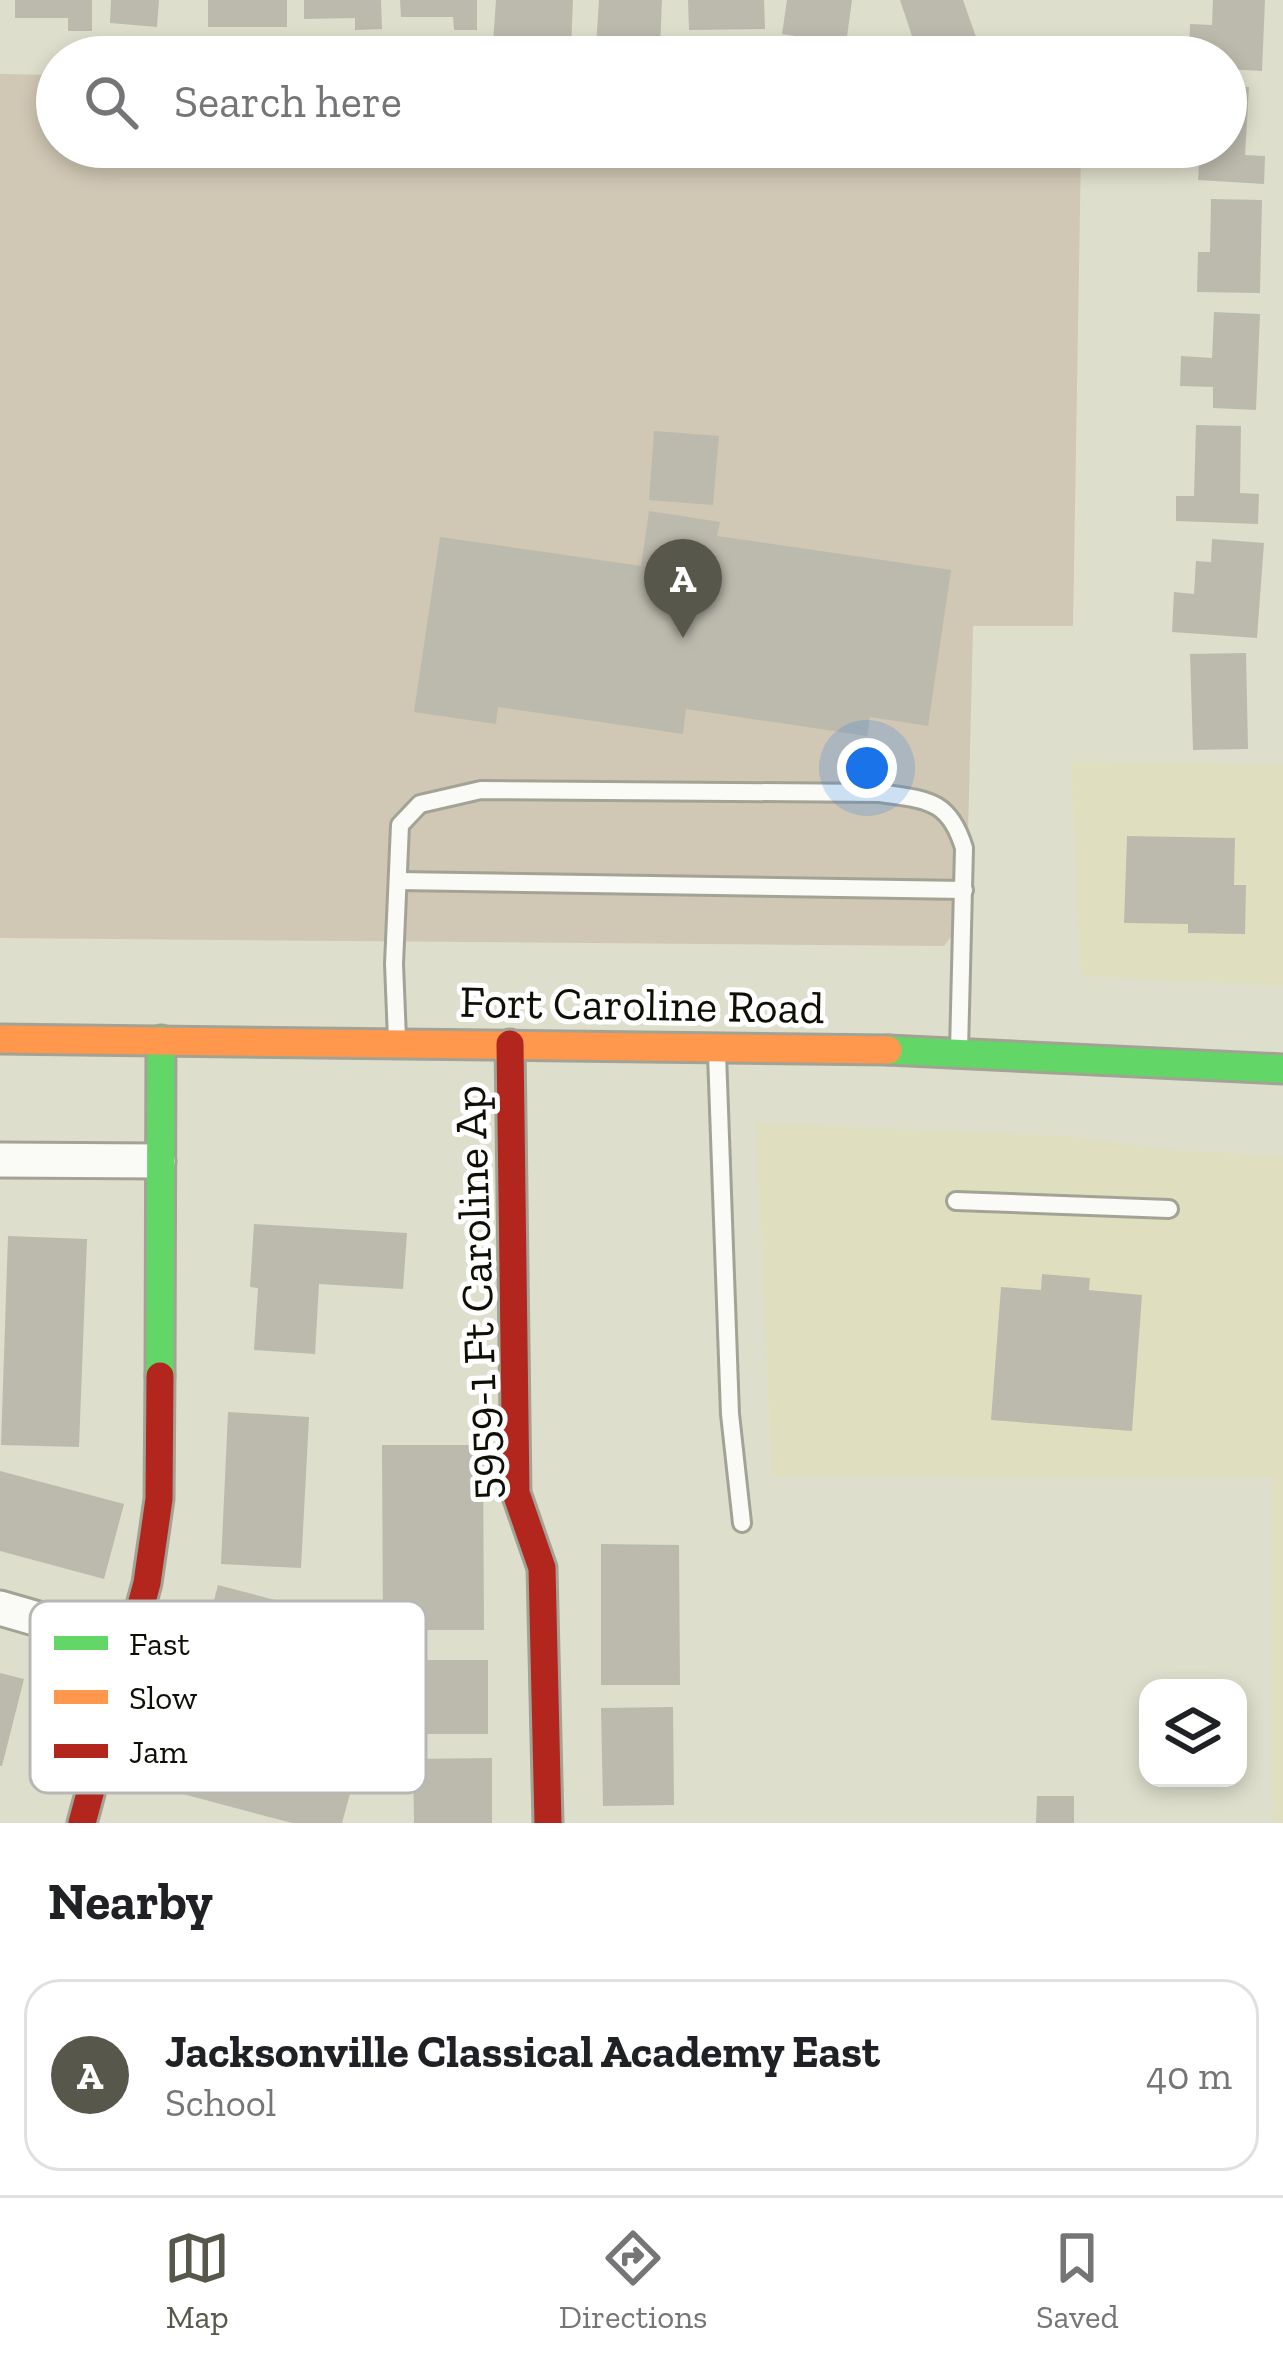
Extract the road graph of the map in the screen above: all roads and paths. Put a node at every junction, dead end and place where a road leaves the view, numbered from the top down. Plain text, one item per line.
1 (398, 881) junction
2 (964, 890) junction
3 (0, 1039) edge
4 (161, 1040) junction
5 (397, 1043) junction
6 (510, 1045) junction
7 (717, 1047) junction
8 (959, 1051) junction
9 (1283, 1069) edge
10 (0, 1160) edge
11 (158, 1161) junction
12 (956, 1202) dead end
13 (1169, 1209) dead end
14 (742, 1523) dead end
15 (142, 1601) edge
16 (0, 1608) edge
17 (30, 1617) edge
18 (548, 1823) edge

1 - 2 lane
1 - 2 lane
1 - 5 lane
2 - 8 lane
3 - 4 street, Fort Caroline Road
4 - 5 street, Fort Caroline Road
4 - 11 street
5 - 6 street, Fort Caroline Road
6 - 7 street, Fort Caroline Road
6 - 18 street, 5959-1 Ft Caroline Ap
7 - 8 street, Fort Caroline Road
7 - 14 lane
8 - 9 street, Fort Caroline Road
10 - 11 street
11 - 15 street
12 - 13 lane
16 - 17 street

